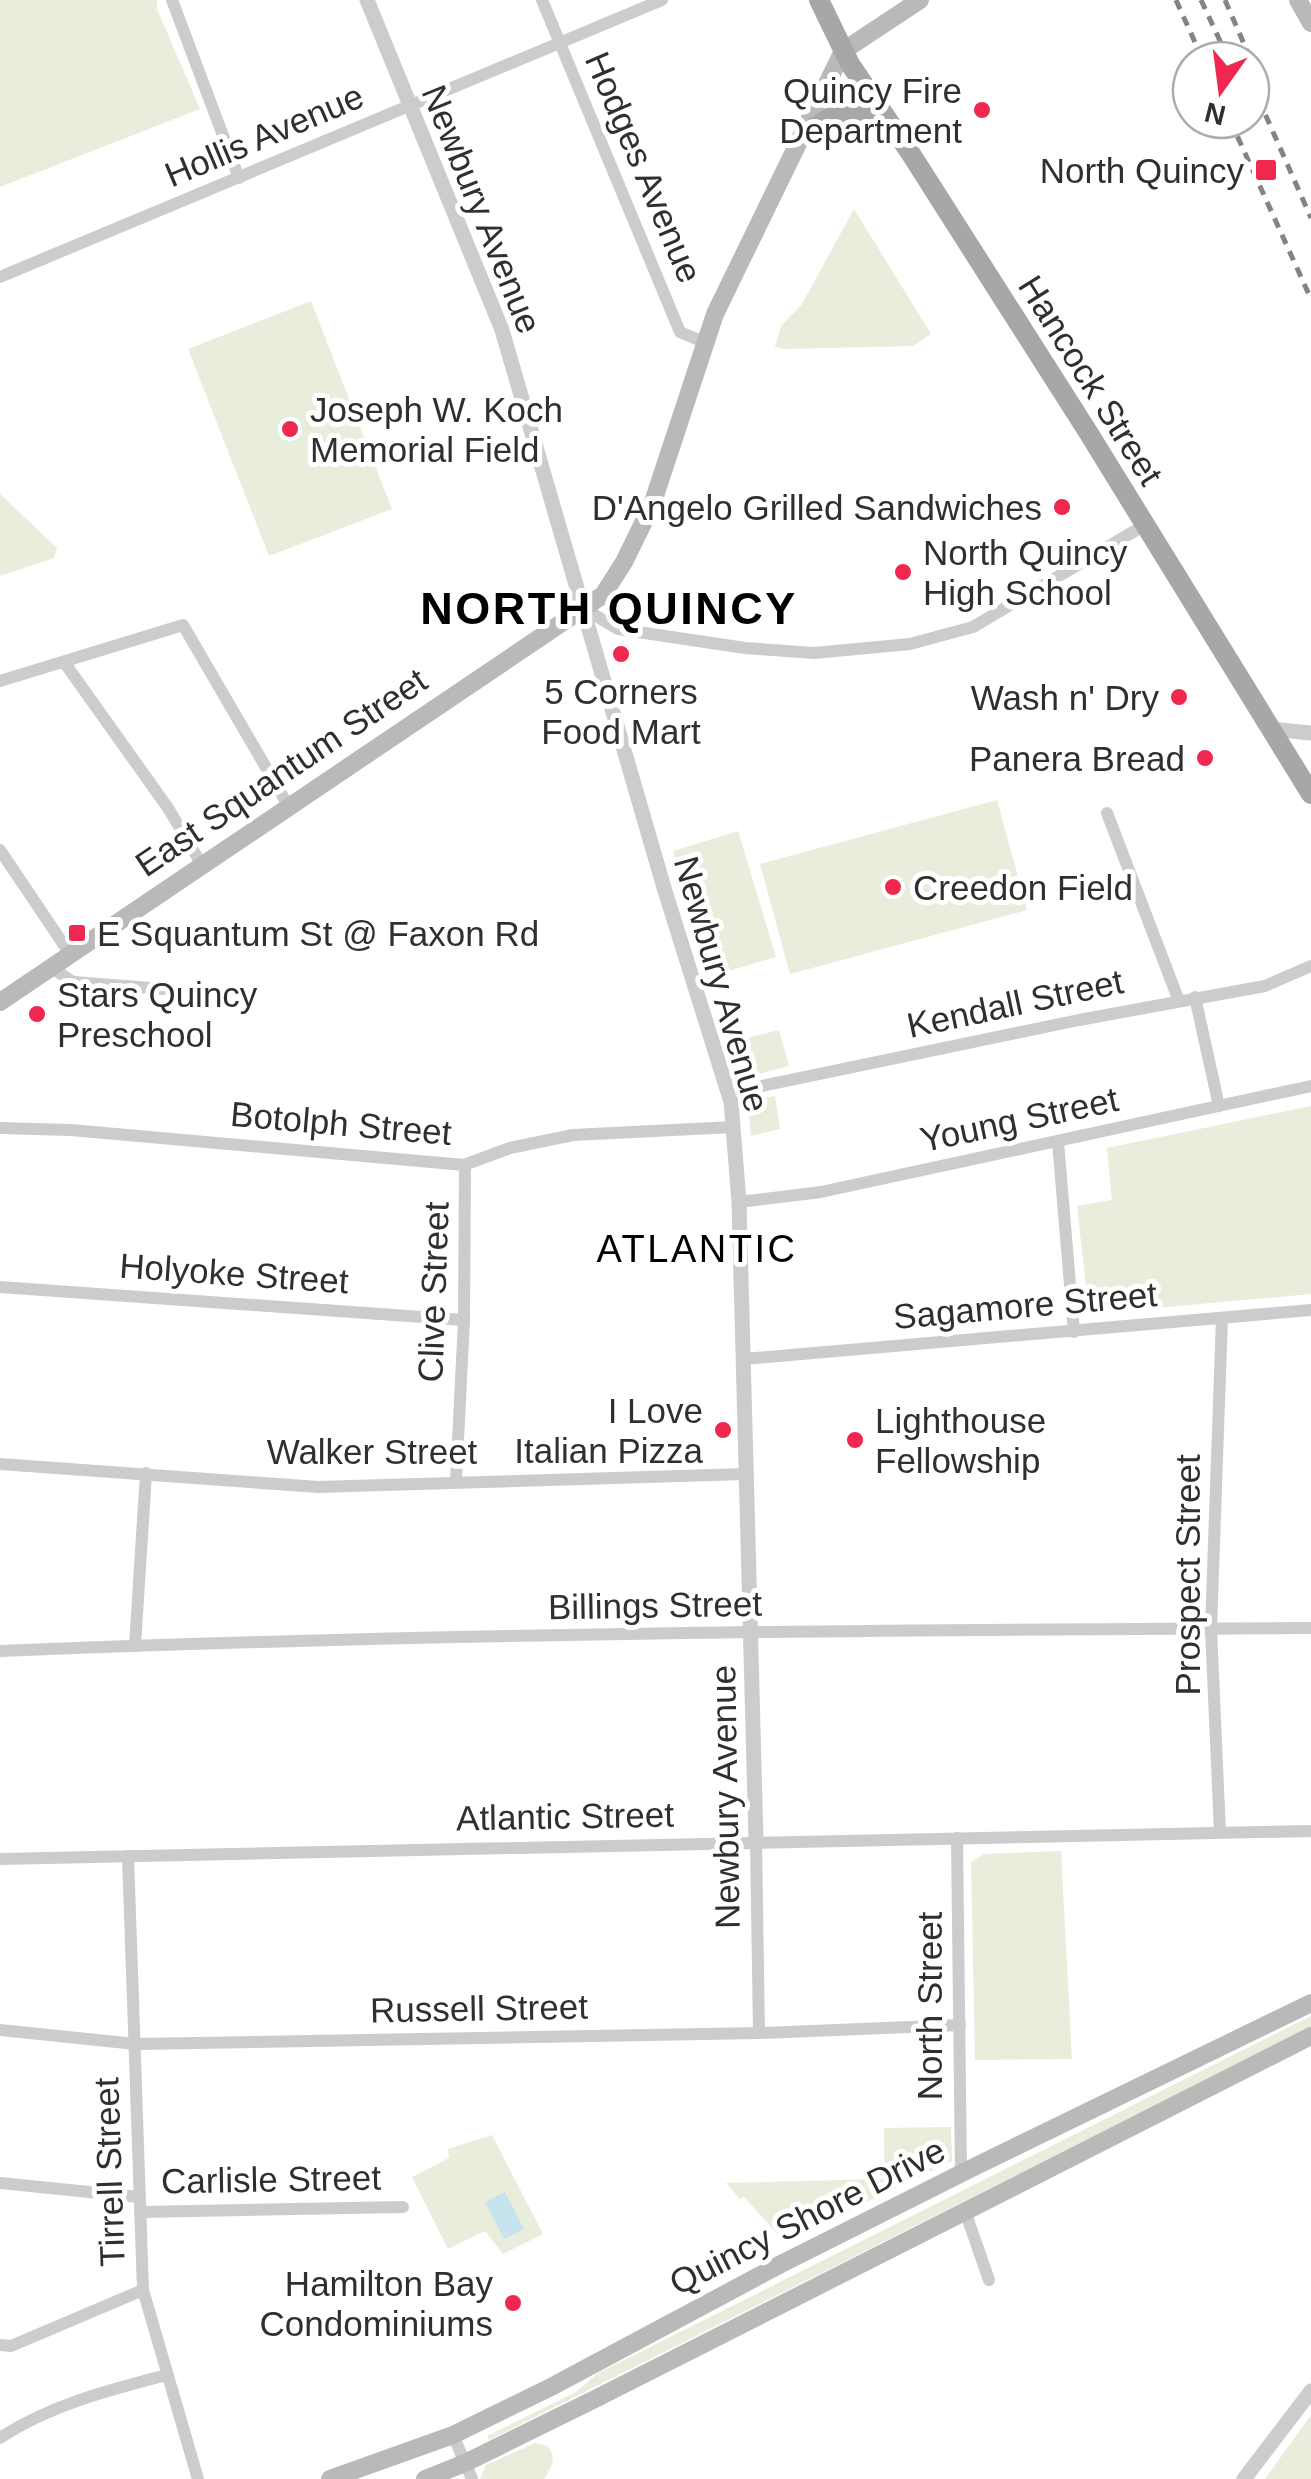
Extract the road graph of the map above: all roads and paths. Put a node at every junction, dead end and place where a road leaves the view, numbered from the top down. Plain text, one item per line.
1 (172, 0) edge
2 (367, 0) edge
3 (542, 0) edge
4 (662, 0) edge
5 (819, 0) edge
6 (920, 0) edge
7 (560, 43) junction
8 (843, 51) junction
9 (409, 107) junction
10 (882, 113) junction
11 (804, 134) junction
12 (240, 178) junction
13 (0, 276) edge
14 (706, 343) junction
15 (1144, 526) junction
16 (583, 608) junction
17 (64, 662) junction
18 (0, 681) edge
19 (1270, 729) junction
20 (1311, 733) edge
21 (1311, 794) edge
22 (289, 807) junction
23 (1107, 813) dead end
24 (1, 853) edge
25 (202, 865) junction
26 (70, 954) junction
27 (1311, 966) edge
28 (51, 968) junction
29 (190, 991) dead end
30 (1195, 997) junction
31 (1179, 1001) junction
32 (0, 1002) edge
33 (1311, 1086) edge
34 (728, 1093) junction
35 (1220, 1106) junction
36 (733, 1127) junction
37 (0, 1128) edge
38 (1058, 1142) junction
39 (465, 1164) junction
40 (739, 1202) junction
41 (0, 1286) edge
42 (1311, 1310) edge
43 (1222, 1318) junction
44 (464, 1320) junction
45 (1074, 1332) junction
46 (744, 1359) junction
47 (0, 1464) edge
48 (146, 1472) junction
49 (745, 1474) junction
50 (456, 1481) junction
51 (1211, 1628) junction
52 (1311, 1628) edge
53 (751, 1634) junction
54 (134, 1646) junction
55 (0, 1652) edge
56 (1311, 1831) edge
57 (1220, 1832) junction
58 (957, 1838) junction
59 (756, 1842) junction
60 (128, 1856) junction
61 (0, 1859) edge
62 (1311, 2002) edge
63 (960, 2025) junction
64 (0, 2030) edge
65 (759, 2033) junction
66 (1307, 2039) edge
67 (136, 2044) junction
68 (961, 2173) junction
69 (0, 2183) edge
70 (139, 2204) junction
71 (403, 2207) dead end
72 (965, 2212) junction
73 (989, 2280) dead end
74 (143, 2290) junction
75 (0, 2345) edge
76 (167, 2375) junction
77 (1311, 2391) edge
78 (452, 2435) junction
79 (0, 2438) edge
80 (468, 2471) edge
81 (198, 2479) edge
82 (330, 2479) edge
83 (424, 2479) edge
84 (1244, 2479) edge

1 - 12 street
2 - 9 street, Newbury Avenue
3 - 7 street, Hodges Avenue
4 - 7 street, Hollis Avenue
5 - 8 main road, Hancock Street
6 - 8 main road
7 - 9 street, Hollis Avenue
7 - 14 street, Hodges Avenue
8 - 10 main road, Hancock Street
8 - 11 main road, East Squantum Street
9 - 12 street, Hollis Avenue
9 - 16 street, Newbury Avenue
10 - 11 main road
10 - 15 main road, Hancock Street
11 - 14 main road, East Squantum Street
12 - 13 street, Hollis Avenue
14 - 16 main road, East Squantum Street
15 - 16 street
15 - 19 main road, Hancock Street
16 - 22 main road, East Squantum Street
16 - 34 street, Newbury Avenue
17 - 18 street
17 - 22 street
17 - 25 street
19 - 20 street
19 - 21 main road, Hancock Street
22 - 25 main road, East Squantum Street
23 - 31 street
24 - 26 street
25 - 26 main road, East Squantum Street
26 - 28 main road, East Squantum Street
27 - 30 street, Kendall Street
28 - 29 street
28 - 32 main road, East Squantum Street
30 - 31 street, Kendall Street
30 - 35 street
31 - 34 street, Kendall Street
33 - 35 street, Young Street
34 - 36 street, Newbury Avenue
35 - 38 street, Young Street
36 - 39 street, Botolph Street
36 - 40 street, Newbury Avenue
37 - 39 street, Botolph Street
38 - 40 street, Young Street
38 - 45 street
39 - 44 street, Clive Street
40 - 46 street, Newbury Avenue
41 - 44 street, Holyoke Street
42 - 43 street, Sagamore Street
43 - 45 street, Sagamore Street
43 - 51 street, Prospect Street
44 - 50 street, Clive Street
45 - 46 street, Sagamore Street
46 - 49 street, Newbury Avenue
47 - 48 street, Walker Street
48 - 50 street, Walker Street
48 - 54 street
49 - 50 street, Walker Street
49 - 53 street, Newbury Avenue
51 - 52 street, Billings Street
51 - 53 street, Billings Street
51 - 57 street, Prospect Street
53 - 54 street, Billings Street
53 - 59 street, Newbury Avenue
54 - 55 street, Billings Street
56 - 57 street, Atlantic Street
57 - 58 street, Atlantic Street
58 - 59 street, Atlantic Street
58 - 63 street, North Street
59 - 60 street, Atlantic Street
59 - 65 street, Newbury Avenue
60 - 61 street, Atlantic Street
60 - 67 street, Tirrell Street
62 - 68 main road, Quincy Shore Drive
63 - 65 street, Russell Street
63 - 68 street, North Street
64 - 67 street, Russell Street
65 - 67 street, Russell Street
66 - 72 main road, Quincy Shore Drive
67 - 70 street, Tirrell Street
68 - 78 main road, Quincy Shore Drive
69 - 70 street, Carlisle Street
70 - 71 street, Carlisle Street
70 - 74 street, Tirrell Street
72 - 73 street
72 - 80 main road, Quincy Shore Drive
74 - 75 street
74 - 76 street, Tirrell Street
76 - 79 street
76 - 81 street, Tirrell Street
77 - 84 street
78 - 80 street
78 - 82 main road, Quincy Shore Drive
80 - 83 main road, Quincy Shore Drive

